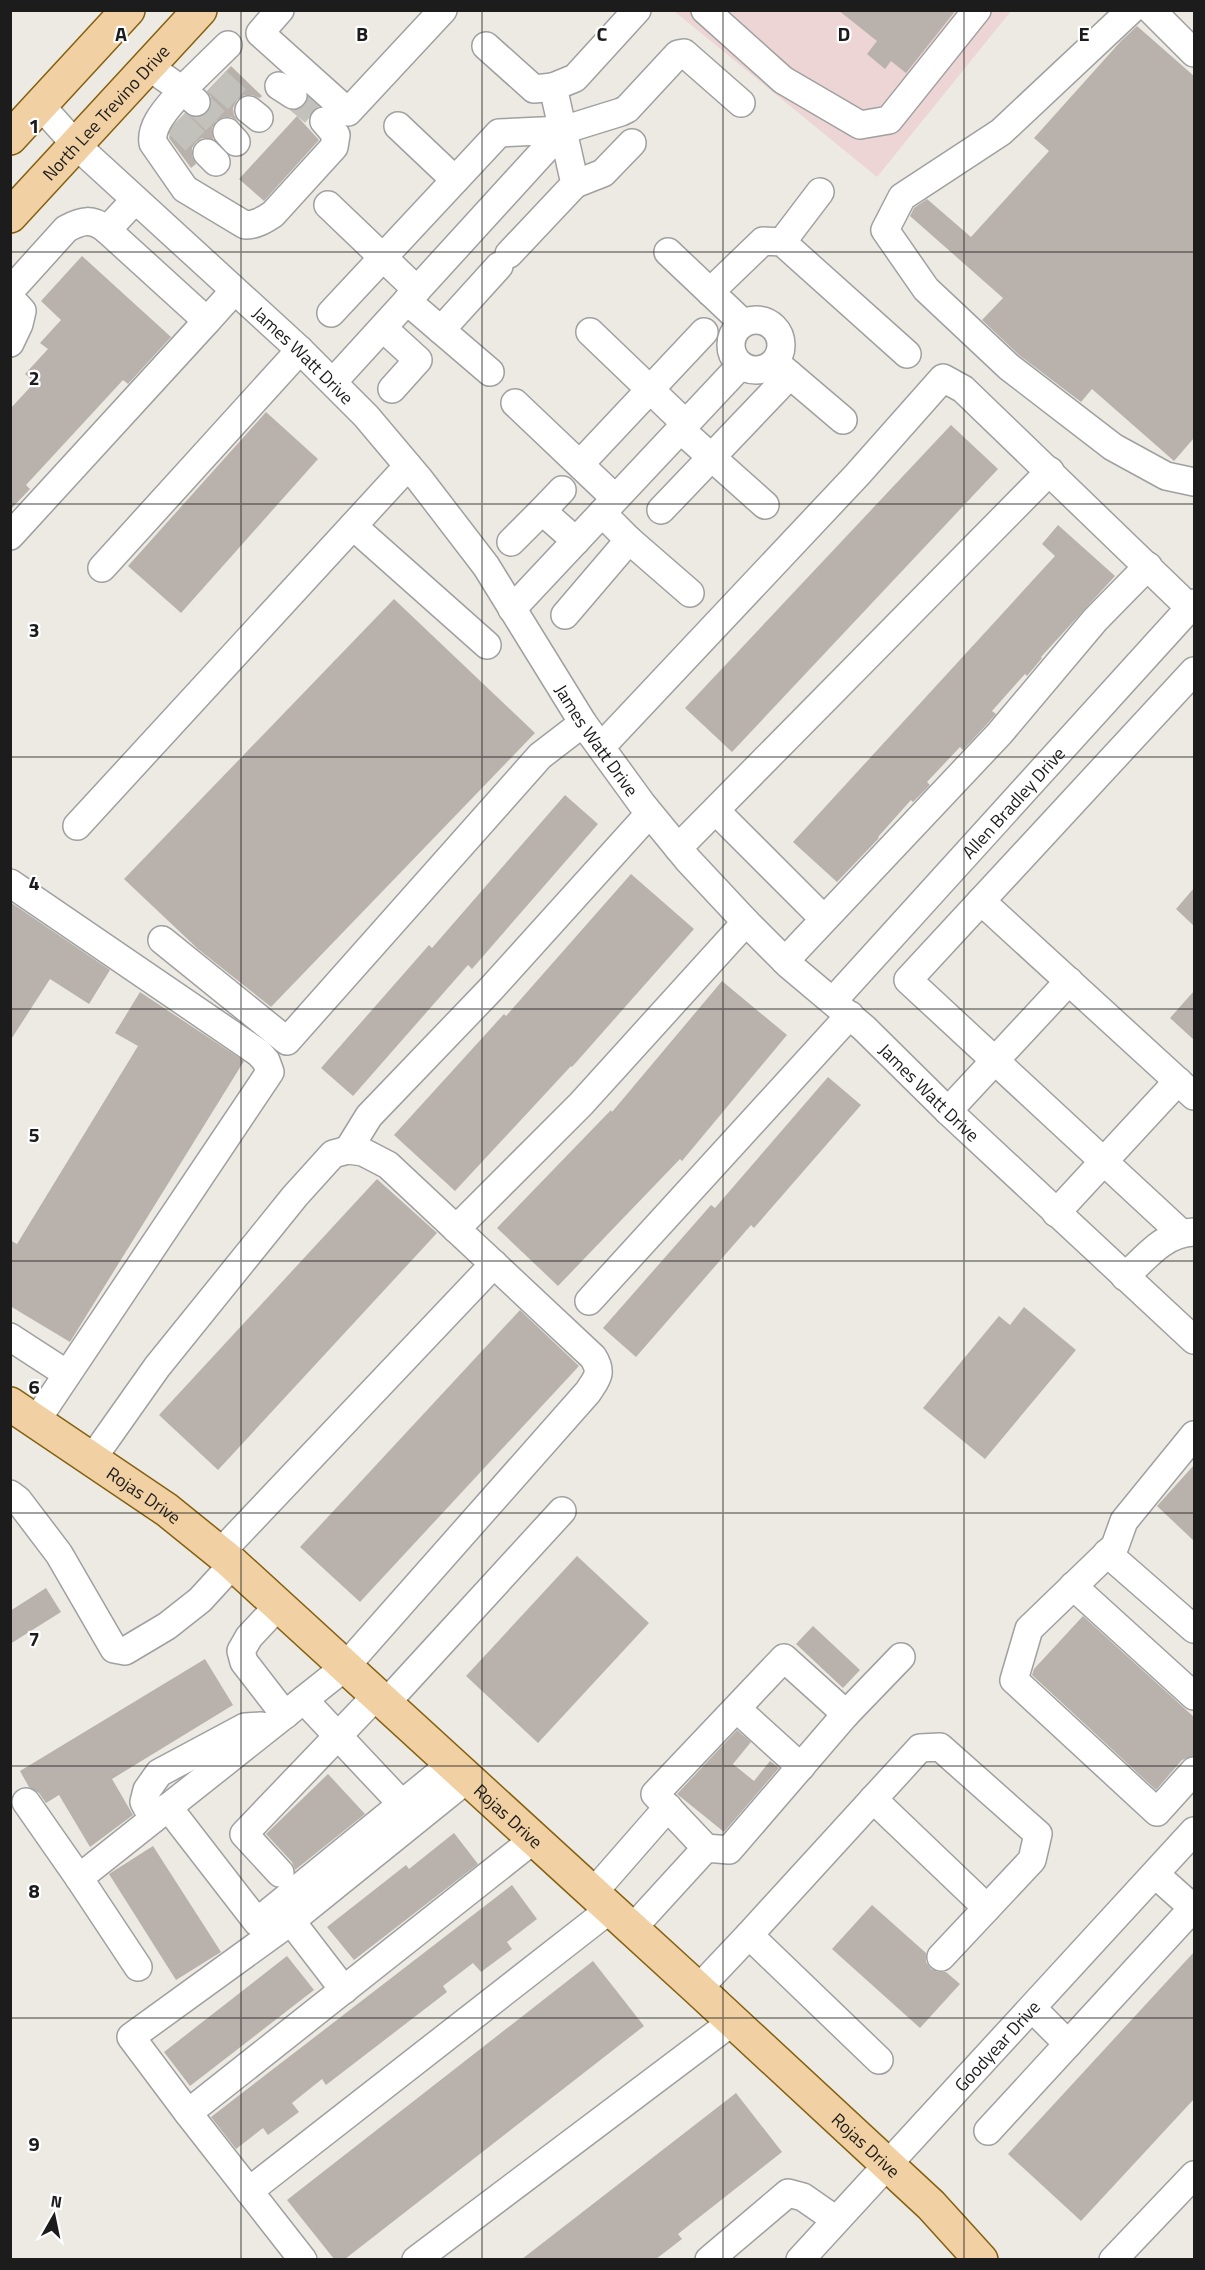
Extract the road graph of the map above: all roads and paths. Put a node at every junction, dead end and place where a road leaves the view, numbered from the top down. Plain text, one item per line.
1 (128, 10) edge
2 (200, 10) edge
3 (280, 10) edge
4 (443, 10) edge
5 (637, 10) edge
6 (705, 10) edge
7 (977, 10) edge
8 (1131, 10) edge
9 (1151, 10) edge
10 (228, 45) dead end
11 (486, 46) dead end
12 (1194, 53) edge
13 (148, 66) junction
14 (553, 87) junction
15 (189, 96) junction
16 (741, 103) dead end
17 (40, 105) junction
18 (324, 121) tunnel mouth
19 (398, 126) dead end
20 (563, 130) junction
21 (10, 138) edge
22 (632, 143) dead end
23 (76, 145) junction
24 (455, 180) junction
25 (575, 184) junction
26 (820, 192) dead end
27 (135, 200) junction
28 (328, 205) dead end
29 (10, 216) edge
30 (107, 230) junction
31 (782, 242) junction
32 (668, 252) dead end
33 (382, 258) junction
34 (10, 291) edge
35 (234, 291) junction
36 (710, 292) junction
37 (412, 295) junction
38 (10, 298) edge
39 (331, 313) dead end
40 (207, 321) junction
41 (743, 323) junction
42 (383, 328) junction
43 (441, 330) junction
44 (590, 332) dead end
45 (704, 332) dead end
46 (10, 343) edge
47 (300, 350) junction
48 (906, 354) dead end
49 (740, 366) junction
50 (783, 369) junction
51 (490, 372) dead end
52 (333, 382) junction
53 (392, 389) dead end
54 (650, 389) junction
55 (515, 403) dead end
56 (843, 420) dead end
57 (684, 427) junction
58 (712, 458) junction
59 (580, 464) junction
60 (408, 466) junction
61 (1050, 471) junction
62 (1194, 482) edge
63 (562, 490) dead end
64 (609, 505) junction
65 (765, 505) dead end
66 (662, 510) dead end
67 (542, 511) junction
68 (353, 526) junction
69 (10, 536) edge
70 (629, 540) junction
71 (576, 541) junction
72 (511, 542) dead end
73 (1148, 566) junction
74 (102, 568) dead end
75 (690, 593) dead end
76 (1192, 606) edge
77 (512, 609) junction
78 (565, 615) dead end
79 (487, 645) dead end
80 (1194, 671) edge
81 (1112, 694) junction
82 (583, 723) junction
83 (1146, 724) junction
84 (1072, 738) junction
85 (601, 747) junction
86 (1105, 768) junction
87 (716, 811) junction
88 (650, 814) junction
89 (77, 826) dead end
90 (678, 849) junction
91 (964, 857) junction
92 (10, 883) edge
93 (988, 893) junction
94 (824, 920) junction
95 (746, 922) junction
96 (162, 940) dead end
97 (785, 961) junction
98 (1069, 981) junction
99 (841, 1008) junction
100 (995, 1060) junction
101 (1186, 1089) edge
102 (948, 1112) junction
103 (348, 1150) junction
104 (1104, 1162) junction
105 (1056, 1213) junction
106 (456, 1229) junction
107 (1188, 1232) edge
108 (494, 1264) junction
109 (1125, 1277) junction
110 (589, 1301) dead end
111 (10, 1337) edge
112 (1194, 1340) edge
113 (67, 1374) junction
114 (17, 1409) edge
115 (1194, 1434) edge
116 (92, 1459) junction
117 (10, 1494) edge
118 (562, 1511) dead end
119 (1107, 1553) junction
120 (227, 1559) junction
121 (1073, 1586) junction
122 (278, 1606) junction
123 (1194, 1629) edge
124 (901, 1657) dead end
125 (345, 1667) junction
126 (1194, 1696) edge
127 (381, 1699) junction
128 (737, 1709) junction
129 (287, 1713) junction
130 (846, 1714) junction
131 (338, 1736) junction
132 (801, 1767) junction
133 (1194, 1771) edge
134 (459, 1772) junction
135 (873, 1799) junction
136 (26, 1802) dead end
137 (402, 1804) junction
138 (668, 1807) junction
139 (161, 1813) junction
140 (1194, 1831) edge
141 (533, 1840) junction
142 (706, 1848) junction
143 (280, 1873) dead end
144 (1155, 1874) junction
145 (79, 1878) junction
146 (987, 1908) junction
147 (1194, 1909) edge
148 (611, 1911) junction
149 (291, 1921) junction
150 (749, 1935) junction
151 (941, 1957) dead end
152 (138, 1967) dead end
153 (698, 1989) junction
154 (344, 1990) junction
155 (1032, 2008) junction
156 (732, 2022) junction
157 (1068, 2044) junction
158 (879, 2060) dead end
159 (188, 2113) junction
160 (988, 2131) dead end
161 (887, 2166) junction
162 (1194, 2175) edge
163 (249, 2191) junction
164 (836, 2220) junction
165 (810, 2256) edge
166 (303, 2259) edge
167 (416, 2259) edge
168 (709, 2259) edge
169 (981, 2259) edge
170 (1113, 2259) edge

1 - 17 main road
2 - 13 main road, North Lee Trevino Drive
3 - 4 street
5 - 14 street
6 - 7 street
8 - 62 street
9 - 12 street
10 - 15 street
11 - 14 street
13 - 15 street
13 - 23 main road, North Lee Trevino Drive
14 - 20 street
15 - 18 street
16 - 20 street
17 - 21 main road
17 - 23 street, James Watt Drive
19 - 24 street
20 - 24 street
20 - 25 street
20 - 37 street
22 - 25 street
23 - 27 street, James Watt Drive
23 - 29 main road, North Lee Trevino Drive
24 - 33 street
25 - 43 street
26 - 31 street
27 - 30 street
27 - 35 street, James Watt Drive
28 - 33 street
30 - 34 street
30 - 40 street
31 - 36 street
31 - 48 street
32 - 36 street
33 - 37 street
33 - 39 street
35 - 40 street
35 - 47 street, James Watt Drive
36 - 41 street
37 - 42 street
37 - 43 street
38 - 46 street
40 - 69 street
41 - 49 street
41 - 50 street
42 - 52 street
42 - 53 street
43 - 51 street
44 - 54 street
45 - 54 street
47 - 52 street, James Watt Drive
47 - 74 street
49 - 50 street
49 - 57 street
50 - 56 street
50 - 58 street
52 - 60 street, James Watt Drive
54 - 57 street
54 - 59 street
55 - 59 street
57 - 58 street
57 - 64 street
58 - 65 street
58 - 66 street
59 - 64 street
60 - 68 street
60 - 77 street, James Watt Drive
61 - 73 street
61 - 85 street
61 - 87 street
63 - 67 street
64 - 70 street
64 - 71 street
67 - 71 street
67 - 72 street
68 - 79 street
68 - 89 street
70 - 75 street
70 - 78 street
71 - 77 street
73 - 76 street
73 - 94 street
76 - 81 street, Allen Bradley Drive
77 - 82 street, James Watt Drive
80 - 83 street
81 - 83 street
81 - 84 street, Allen Bradley Drive
82 - 85 street, James Watt Drive
82 - 96 street
83 - 86 street
84 - 86 street
84 - 91 street, Allen Bradley Drive
85 - 88 street, James Watt Drive
86 - 93 street
87 - 90 street
87 - 94 street
88 - 90 street, James Watt Drive
88 - 103 street
90 - 95 street, James Watt Drive
91 - 93 street
91 - 99 street, Allen Bradley Drive
92 - 113 street
93 - 98 street
93 - 100 street
94 - 97 street
95 - 97 street, James Watt Drive
95 - 106 street
97 - 99 street, James Watt Drive
98 - 100 street
98 - 101 street
99 - 102 street, James Watt Drive
99 - 110 street, Allen Bradley Drive
100 - 102 street
100 - 104 street
101 - 104 street
102 - 105 street, James Watt Drive
103 - 106 street
103 - 116 street
104 - 105 street
104 - 107 street
105 - 109 street, James Watt Drive
106 - 108 street
107 - 109 street
108 - 120 street
108 - 125 street
109 - 112 street, James Watt Drive
111 - 113 street
113 - 114 street
114 - 116 main road, Rojas Drive
115 - 119 street
116 - 120 main road, Rojas Drive
117 - 120 street
118 - 127 street
119 - 121 street
119 - 123 street
120 - 122 main road, Rojas Drive
121 - 126 street
121 - 133 street
122 - 125 main road, Rojas Drive
122 - 129 street
124 - 130 street
125 - 127 main road, Rojas Drive
125 - 129 street
127 - 131 street
127 - 134 main road, Rojas Drive
128 - 130 street
128 - 132 street
128 - 138 street
129 - 131 street
129 - 139 street
130 - 132 street
131 - 137 street
131 - 143 street
132 - 142 street
134 - 137 street
134 - 141 main road, Rojas Drive
134 - 149 street
135 - 146 street
135 - 146 street
135 - 150 street
136 - 145 street
137 - 139 street
138 - 142 street
138 - 148 street
139 - 145 street
140 - 144 street, Goodyear Drive
141 - 148 main road, Rojas Drive
141 - 154 street
142 - 148 street
144 - 147 street
144 - 155 street, Goodyear Drive
145 - 152 street
146 - 151 street
147 - 157 street
148 - 153 main road, Rojas Drive
148 - 163 street
149 - 154 street
149 - 159 street
150 - 153 street
150 - 158 street
153 - 156 main road, Rojas Drive
154 - 159 street
155 - 157 street
155 - 161 street, Goodyear Drive
156 - 161 main road, Rojas Drive
156 - 167 street
157 - 160 street
159 - 163 street
161 - 164 street, Goodyear Drive
161 - 169 main road, Rojas Drive
162 - 170 street
163 - 166 street
164 - 165 street, Goodyear Drive
164 - 168 street

